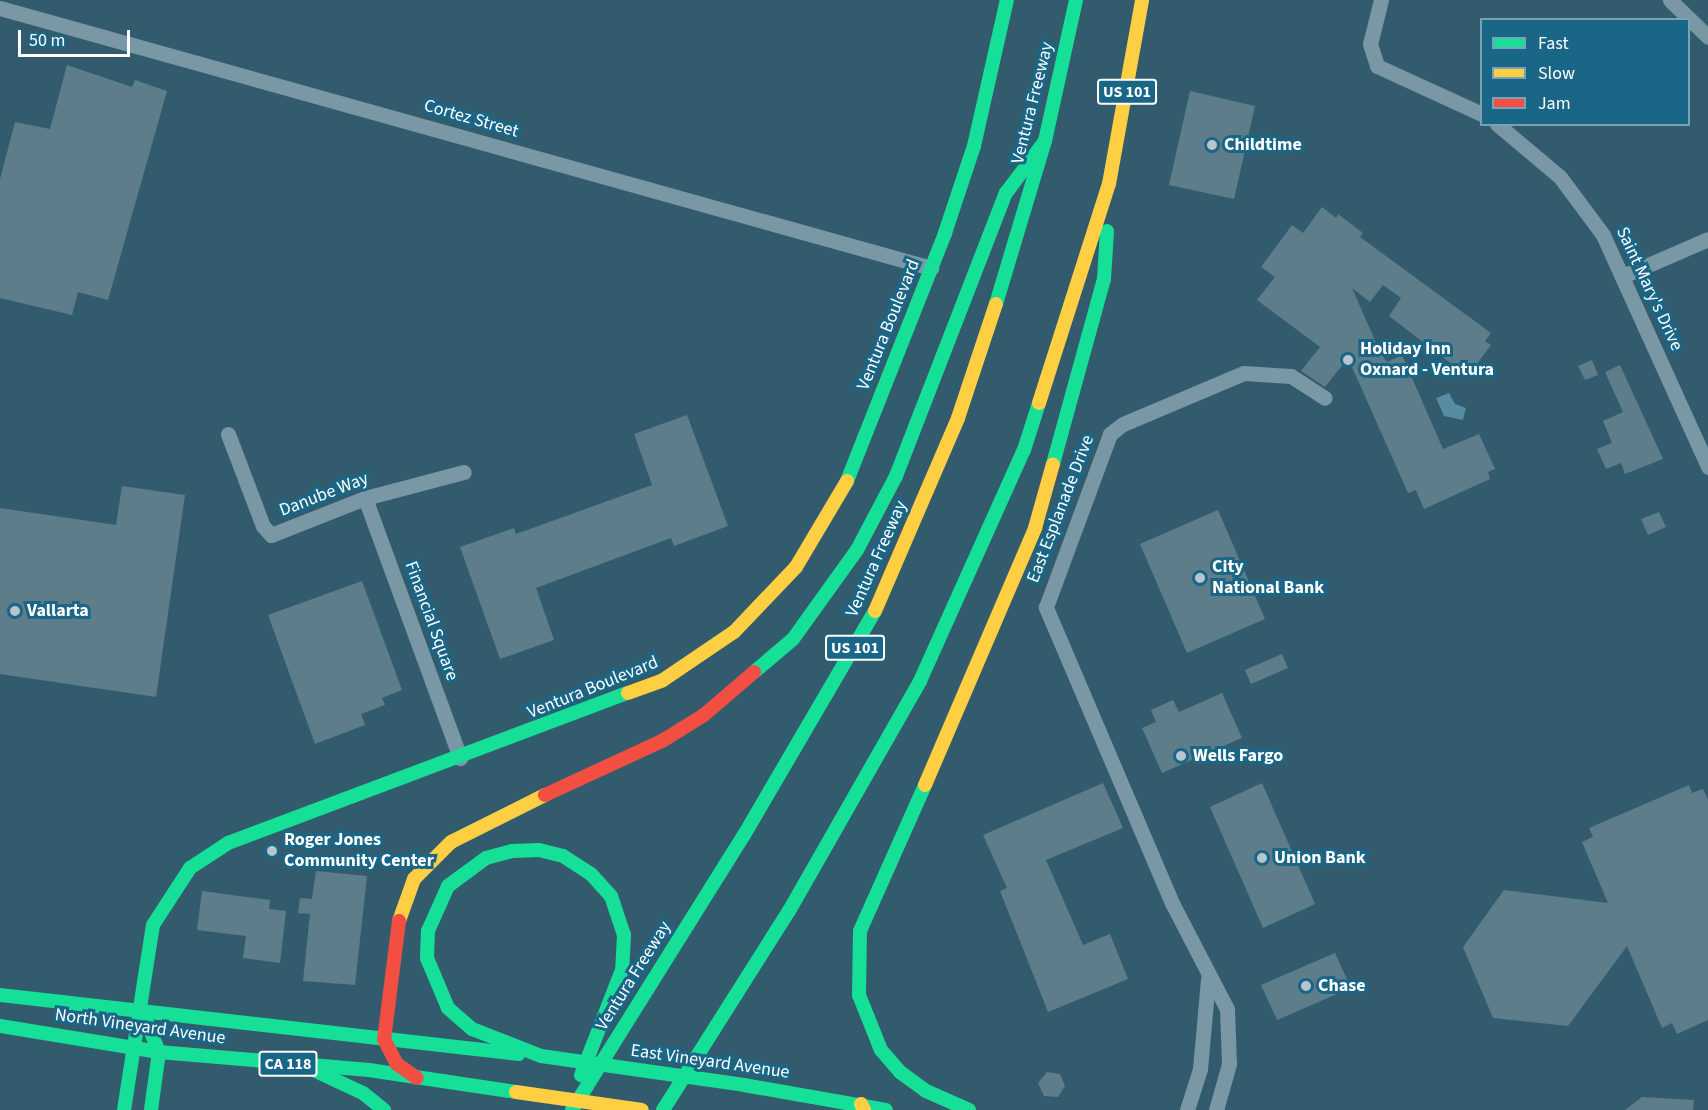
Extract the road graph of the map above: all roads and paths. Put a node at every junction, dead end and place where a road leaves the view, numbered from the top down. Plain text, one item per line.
1 (1007, 0) edge
2 (1076, 0) edge
3 (1142, 0) edge
4 (1381, 0) edge
5 (1670, 0) edge
6 (0, 8) edge
7 (1688, 18) edge
8 (1690, 19) edge
9 (1708, 37) edge
10 (1480, 113) edge
11 (1499, 126) edge
12 (1045, 141) junction
13 (1109, 183) junction
14 (1708, 239) edge
15 (931, 268) junction
16 (1625, 275) junction
17 (1325, 399) dead end
18 (228, 434) dead end
19 (1708, 467) edge
20 (464, 471) dead end
21 (365, 498) junction
22 (460, 758) junction
23 (1208, 979) junction
24 (0, 995) edge
25 (143, 1013) junction
26 (0, 1026) edge
27 (384, 1039) junction
28 (132, 1048) junction
29 (159, 1052) junction
30 (699, 1055) junction
31 (541, 1056) junction
32 (304, 1066) junction
33 (417, 1078) junction
34 (687, 1100) dead end
35 (863, 1107) edge
36 (124, 1110) edge
37 (152, 1110) edge
38 (384, 1110) edge
39 (571, 1110) edge
40 (642, 1110) edge
41 (663, 1110) edge
42 (886, 1110) edge
43 (969, 1110) edge
44 (1188, 1110) edge
45 (1216, 1110) edge

1 - 15 main road, Ventura Boulevard
2 - 12 main road, Ventura Freeway / US 101
3 - 13 main road, US 101
4 - 10 street
5 - 7 street
6 - 15 street, Cortez Street
8 - 9 street
11 - 16 street, Saint Mary's Drive
12 - 27 main road
12 - 39 main road, Ventura Freeway / US 101
13 - 30 main road, US 101
13 - 43 main road
14 - 16 street
15 - 22 main road, Ventura Boulevard
16 - 19 street, Saint Mary's Drive
17 - 23 street, East Esplanade Drive
18 - 21 street, Danube Way
20 - 21 street, Danube Way
21 - 22 street, Financial Square
22 - 25 main road, Ventura Boulevard
23 - 44 street, East Esplanade Drive
23 - 45 street, East Esplanade Drive
24 - 25 main road, North Vineyard Avenue / CA 118
25 - 27 main road, North Vineyard Avenue / CA 118
25 - 28 main road, Ventura Boulevard
25 - 29 main road
26 - 28 main road, North Vineyard Avenue / CA 118
27 - 31 main road, East Vineyard Avenue / CA 118
27 - 33 main road
28 - 29 main road, North Vineyard Avenue / CA 118
28 - 36 main road, Ventura Boulevard
29 - 32 main road, North Vineyard Avenue / CA 118
29 - 37 main road
30 - 34 main road
30 - 41 main road, US 101
31 - 35 main road, East Vineyard Avenue / CA 118, bridge
31 - 39 main road
32 - 33 main road, North Vineyard Avenue / CA 118
32 - 38 main road
33 - 40 main road, CA 118, bridge
35 - 42 main road, East Vineyard Avenue

